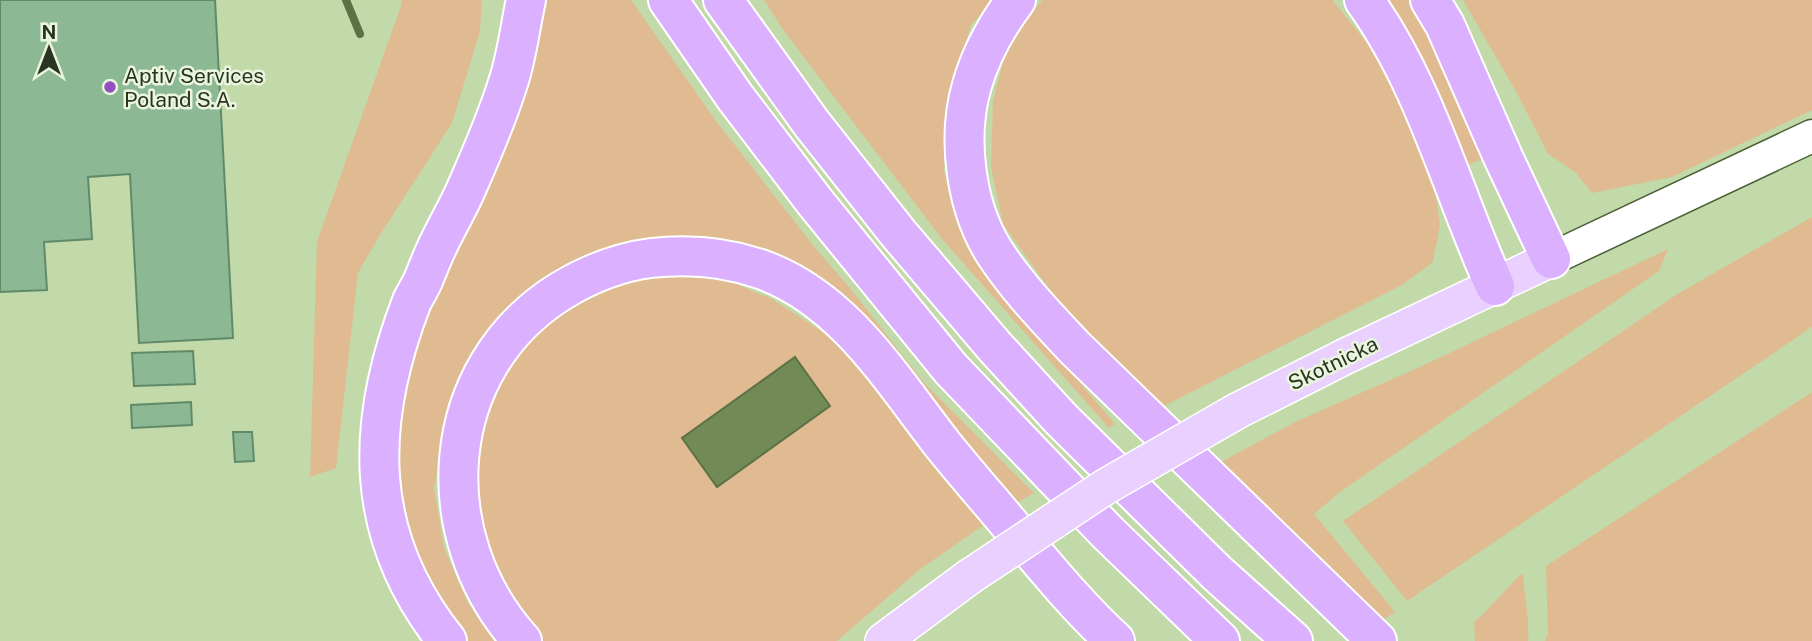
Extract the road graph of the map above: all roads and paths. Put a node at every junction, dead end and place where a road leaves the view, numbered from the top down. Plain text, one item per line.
1 (526, 0) edge
2 (668, 0) edge
3 (723, 0) edge
4 (1016, 0) edge
5 (1364, 0) edge
6 (1430, 0) edge
7 (1812, 136) edge
8 (1551, 259) junction
9 (1495, 286) junction
10 (447, 641) edge
11 (522, 641) edge
12 (883, 641) edge
13 (1115, 641) edge
14 (1220, 641) edge
15 (1293, 641) edge
16 (1377, 641) edge

1 - 10 highway
2 - 14 highway
3 - 15 highway
4 - 16 highway
5 - 9 highway
6 - 8 highway
7 - 8 main road, Skotnicka
8 - 9 main road, Skotnicka
9 - 12 main road, Skotnicka, bridge
11 - 13 highway

